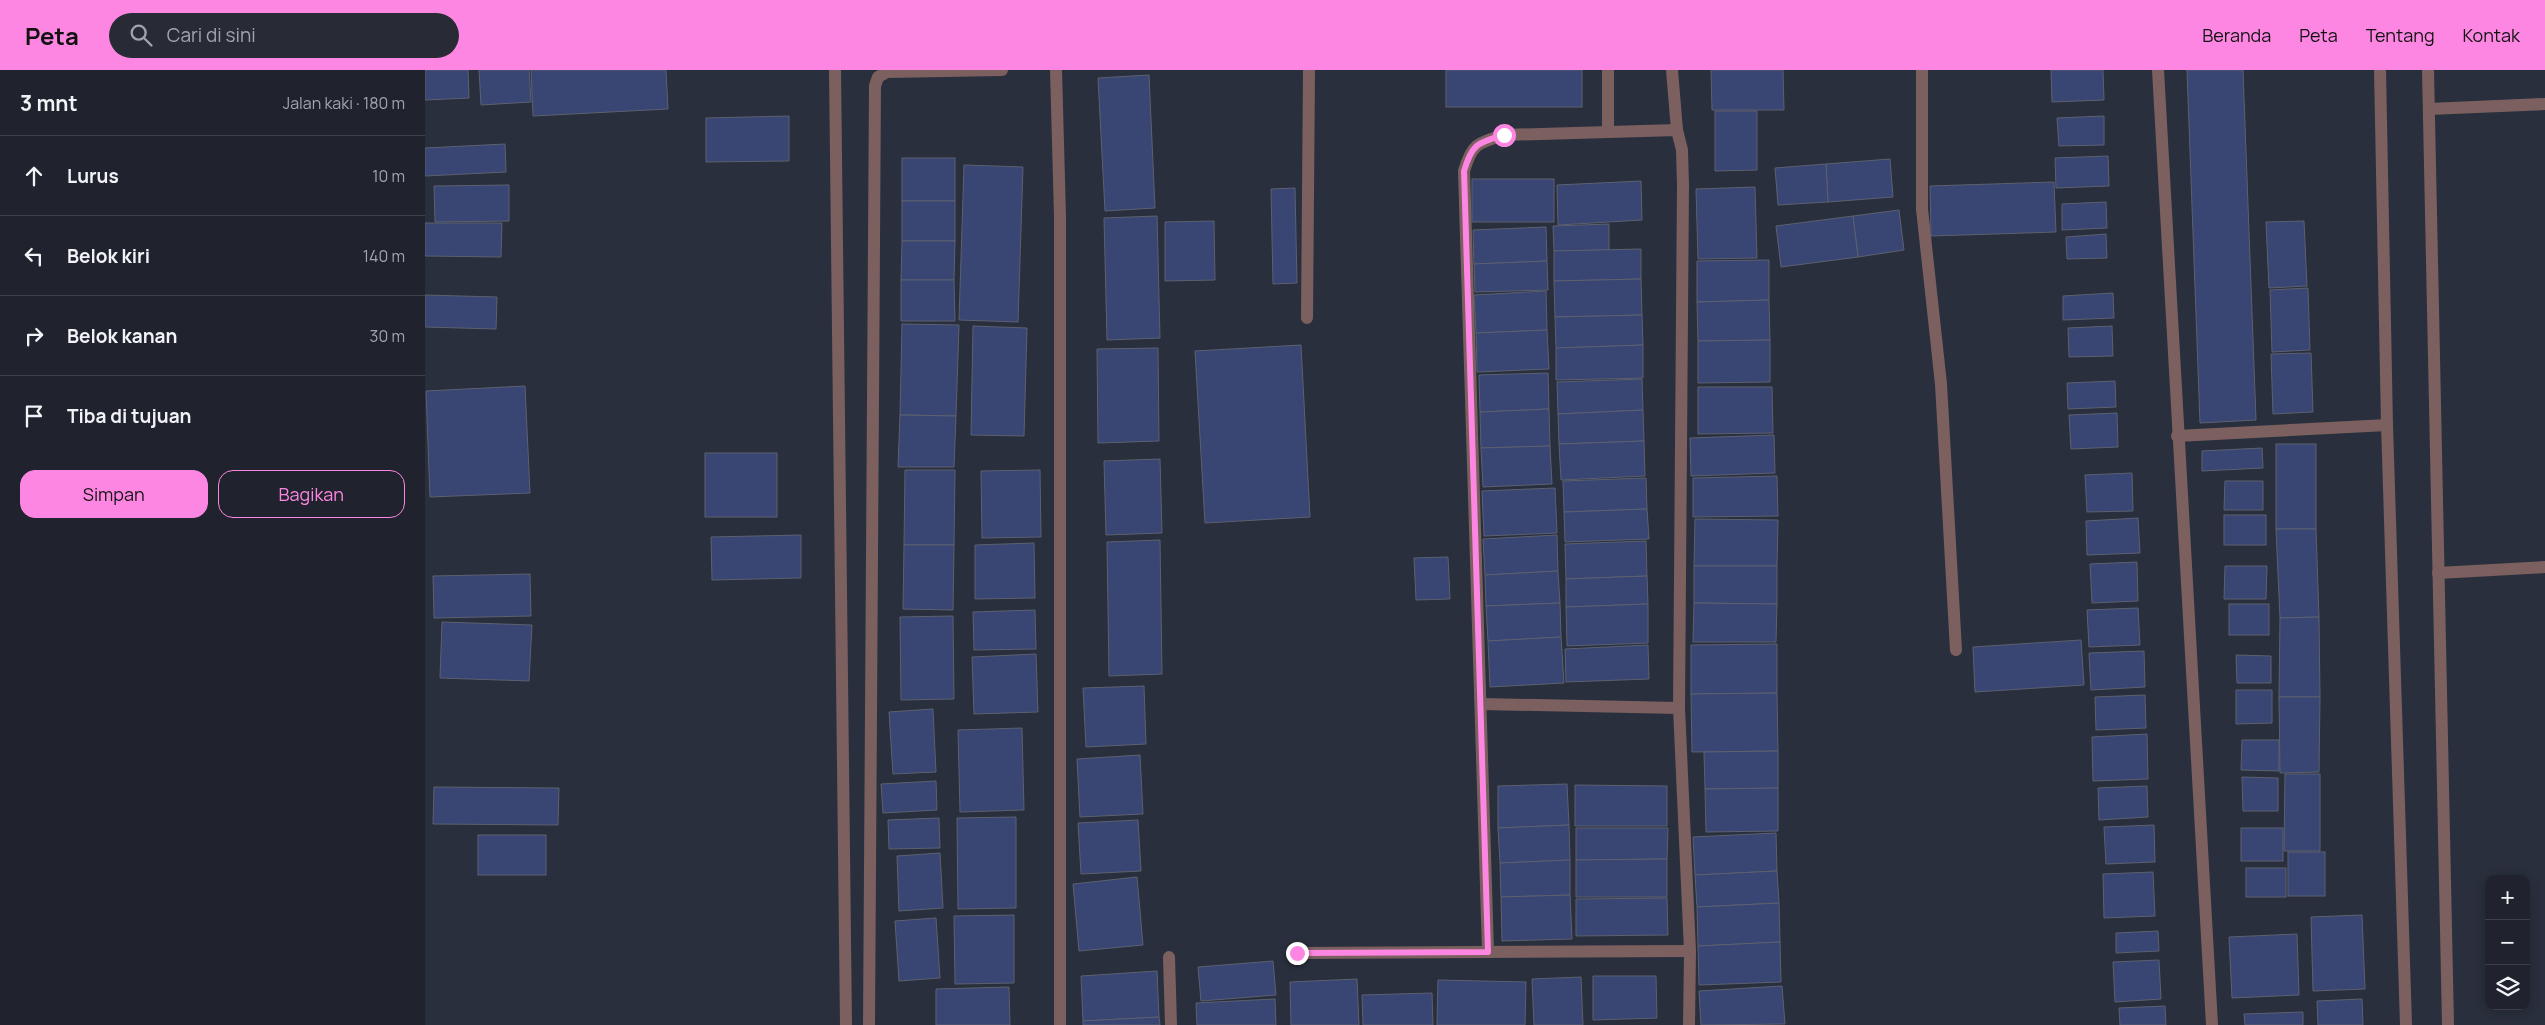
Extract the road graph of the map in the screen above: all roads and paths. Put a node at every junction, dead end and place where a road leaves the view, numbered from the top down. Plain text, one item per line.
1 (835, 70) edge
2 (1002, 70) edge
3 (1056, 70) edge
4 (1309, 70) edge
5 (1608, 70) edge
6 (1671, 70) edge
7 (1922, 70) edge
8 (2158, 70) edge
9 (2380, 70) edge
10 (2428, 70) edge
11 (2545, 104) edge
12 (2429, 109) junction
13 (1677, 130) junction
14 (1608, 132) junction
15 (1307, 318) dead end
16 (2387, 425) junction
17 (2177, 436) junction
18 (2545, 567) edge
19 (2438, 573) junction
20 (1956, 650) dead end
21 (1482, 704) junction
22 (1679, 708) junction
23 (1690, 951) junction
24 (1488, 952) junction
25 (1297, 953) dead end
26 (1169, 957) dead end
27 (846, 1025) edge
28 (869, 1025) edge
29 (1060, 1025) edge
30 (1171, 1025) edge
31 (1689, 1025) edge
32 (2212, 1025) edge
33 (2406, 1025) edge
34 (2448, 1025) edge

1 - 27 street
2 - 28 street
3 - 29 street
4 - 15 street
5 - 14 street
6 - 13 street
7 - 20 street
8 - 17 street
9 - 16 street
10 - 12 street
11 - 12 street
12 - 19 street
13 - 14 street
13 - 22 street
14 - 21 street
16 - 17 street
16 - 33 street
17 - 32 street
18 - 19 street
19 - 34 street
21 - 22 street
21 - 24 street
22 - 23 street
23 - 24 street
23 - 31 street
24 - 25 street
26 - 30 street

